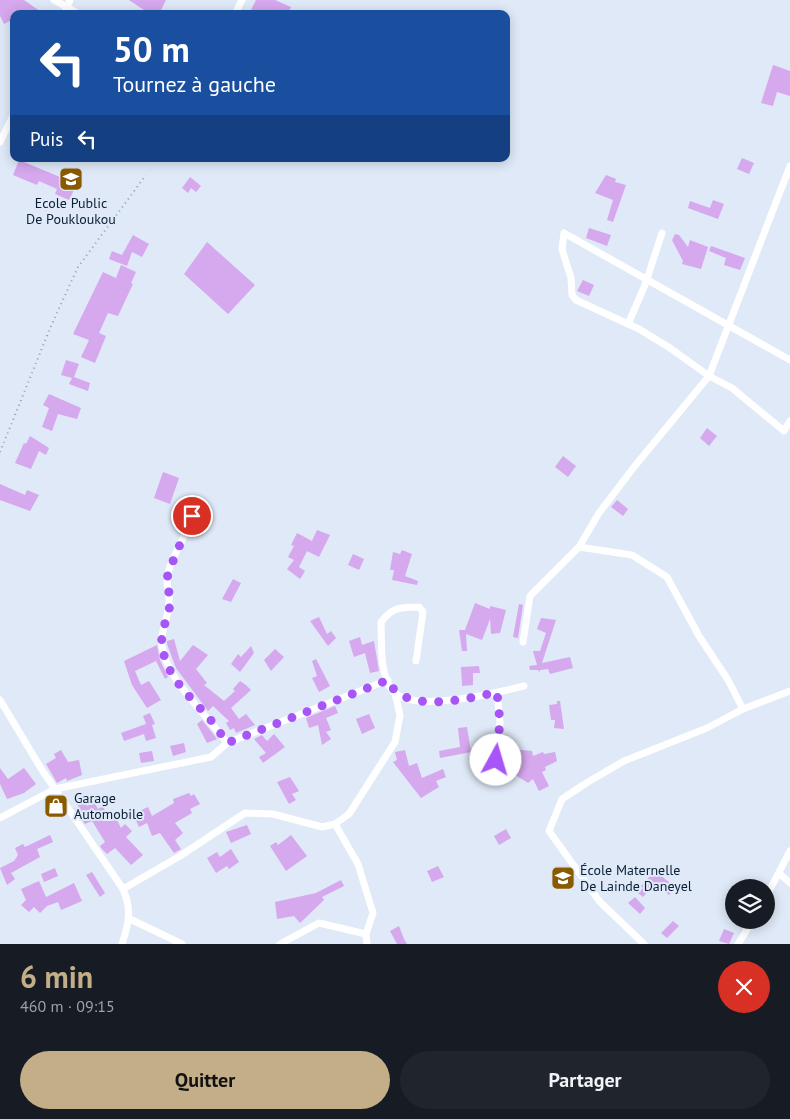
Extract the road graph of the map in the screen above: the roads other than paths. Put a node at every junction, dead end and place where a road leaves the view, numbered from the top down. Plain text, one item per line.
1 (54, 0) edge
2 (67, 7) edge
3 (10, 122) edge
4 (0, 142) edge
5 (790, 166) edge
6 (787, 186) edge
7 (662, 233) dead end
8 (647, 280) junction
9 (628, 324) junction
10 (729, 326) junction
11 (790, 360) edge
12 (709, 376) junction
13 (790, 421) edge
14 (787, 433) edge
15 (186, 510) dead end
16 (579, 547) junction
17 (523, 642) dead end
18 (416, 662) dead end
19 (388, 680) junction
20 (524, 686) dead end
21 (790, 691) edge
22 (497, 692) junction
23 (395, 693) junction
24 (0, 700) edge
25 (743, 709) junction
26 (227, 743) junction
27 (496, 760) dead end
28 (55, 790) junction
29 (0, 818) edge
30 (336, 824) junction
31 (790, 851) edge
32 (780, 874) junction
33 (775, 882) edge
34 (790, 882) edge
35 (123, 889) junction
36 (130, 919) junction
37 (747, 929) edge
38 (366, 934) junction
39 (122, 944) edge
40 (182, 944) edge
41 (280, 944) edge
42 (367, 944) edge
43 (644, 944) edge
44 (738, 944) edge

1 - 2 street
3 - 4 street
5 - 6 street
6 - 10 street
7 - 8 street
8 - 9 street
8 - 9 street
8 - 10 street
9 - 12 street
10 - 11 street
10 - 12 street
12 - 14 street
12 - 16 street
13 - 14 street
15 - 26 street
16 - 17 street
16 - 25 street
18 - 19 street
19 - 23 street
19 - 26 street
20 - 22 street
21 - 25 street
22 - 23 street
22 - 27 street
23 - 30 street
24 - 28 street
25 - 43 street
26 - 28 street
28 - 29 street
28 - 35 street
30 - 35 street
30 - 38 street
31 - 32 street
32 - 33 street
32 - 34 street
35 - 36 street
36 - 39 street
36 - 40 street
37 - 44 street
38 - 41 street
38 - 42 street

